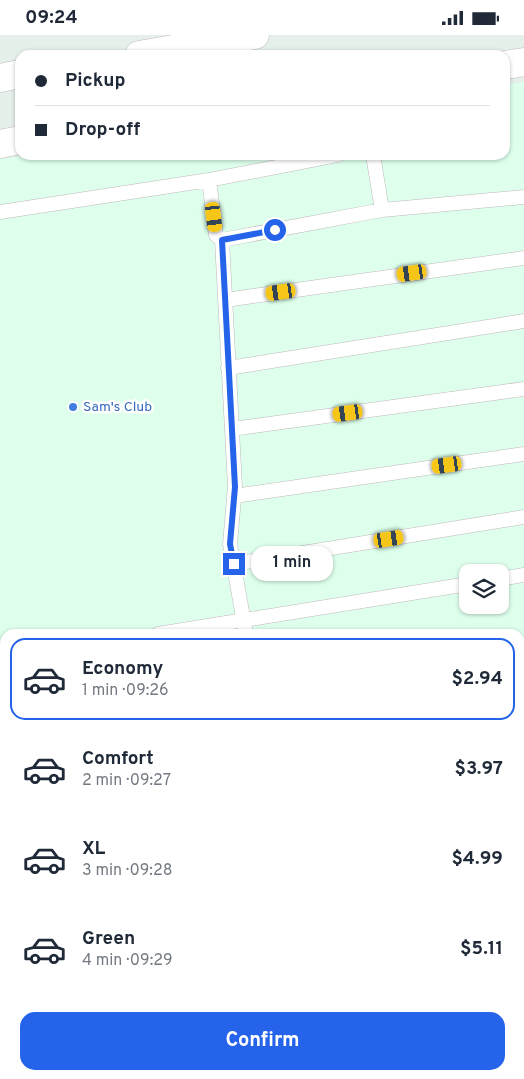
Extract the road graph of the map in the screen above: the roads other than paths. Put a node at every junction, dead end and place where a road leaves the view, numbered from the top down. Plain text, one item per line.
1 (255, 35) edge
2 (168, 50) edge
3 (524, 62) edge
4 (510, 64) edge
5 (15, 76) edge
6 (0, 78) edge
7 (15, 141) edge
8 (0, 144) edge
9 (311, 160) edge
10 (374, 160) edge
11 (210, 179) junction
12 (524, 197) edge
13 (382, 210) junction
14 (0, 211) edge
15 (222, 240) junction
16 (524, 257) edge
17 (225, 300) junction
18 (524, 321) edge
19 (228, 368) junction
20 (524, 389) edge
21 (232, 429) junction
22 (524, 453) edge
23 (234, 496) junction
24 (524, 517) edge
25 (234, 564) junction
26 (524, 575) edge
27 (509, 578) edge
28 (459, 586) edge
29 (245, 627) edge
30 (220, 629) edge

1 - 2 street
3 - 4 street
5 - 6 street
7 - 8 street
9 - 11 lane
10 - 13 lane
11 - 14 lane
11 - 15 lane
12 - 13 lane
13 - 15 lane
15 - 17 lane
16 - 17 lane
17 - 19 lane
18 - 19 lane
19 - 21 lane
20 - 21 lane
21 - 23 lane
22 - 23 lane
23 - 25 lane
24 - 25 lane
25 - 29 lane
26 - 27 lane
28 - 29 lane
29 - 30 lane

